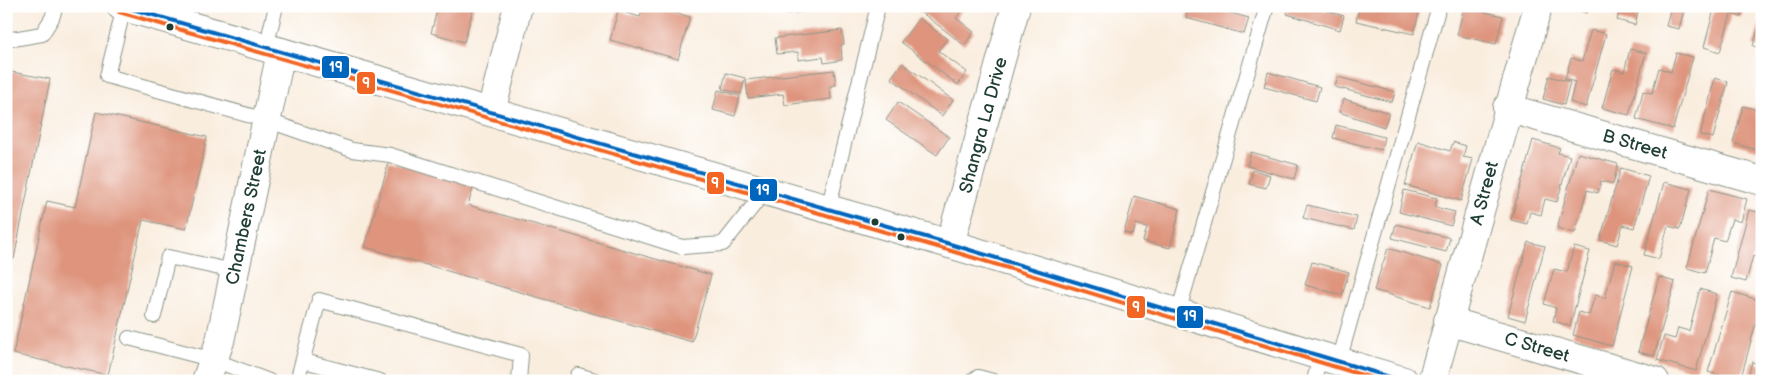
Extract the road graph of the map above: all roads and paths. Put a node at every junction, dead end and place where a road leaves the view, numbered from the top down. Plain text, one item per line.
1 (56, 6) edge
2 (276, 6) edge
3 (518, 6) edge
4 (878, 6) edge
5 (1016, 6) edge
6 (1267, 6) edge
7 (1439, 6) edge
8 (1538, 6) edge
9 (122, 7) edge
10 (6, 37) edge
11 (273, 50) junction
12 (1507, 108) junction
13 (491, 112) junction
14 (266, 120) junction
15 (1762, 181) edge
16 (765, 191) junction
17 (828, 209) junction
18 (950, 244) junction
19 (234, 271) junction
20 (1178, 313) junction
21 (154, 316) dead end
22 (1448, 321) junction
23 (129, 338) dead end
24 (304, 361) junction
25 (1325, 366) edge
26 (210, 370) edge
27 (269, 381) edge
28 (297, 381) edge
29 (380, 381) edge
30 (519, 381) edge
31 (577, 381) edge
32 (598, 381) edge
33 (972, 381) edge
34 (993, 381) edge
35 (1404, 381) edge
36 (1432, 381) edge
37 (1655, 381) edge

1 - 10 lane
2 - 11 lane
3 - 13 street
4 - 17 lane
5 - 18 street, Shangra La Drive
6 - 20 lane
7 - 25 lane
8 - 12 street, A Street
9 - 11 street
9 - 14 lane
11 - 13 street
11 - 14 street, Chambers Street
12 - 15 street, B Street
12 - 22 street, A Street
13 - 16 street
14 - 16 lane
14 - 19 street, Chambers Street
16 - 17 street
17 - 18 street
18 - 20 street
19 - 21 lane
19 - 26 street, Chambers Street
20 - 25 street
22 - 36 street, A Street
22 - 37 street, C Street
23 - 26 lane
24 - 28 lane
24 - 29 lane
24 - 30 lane
25 - 35 street
26 - 27 lane
31 - 32 lane
33 - 34 lane

